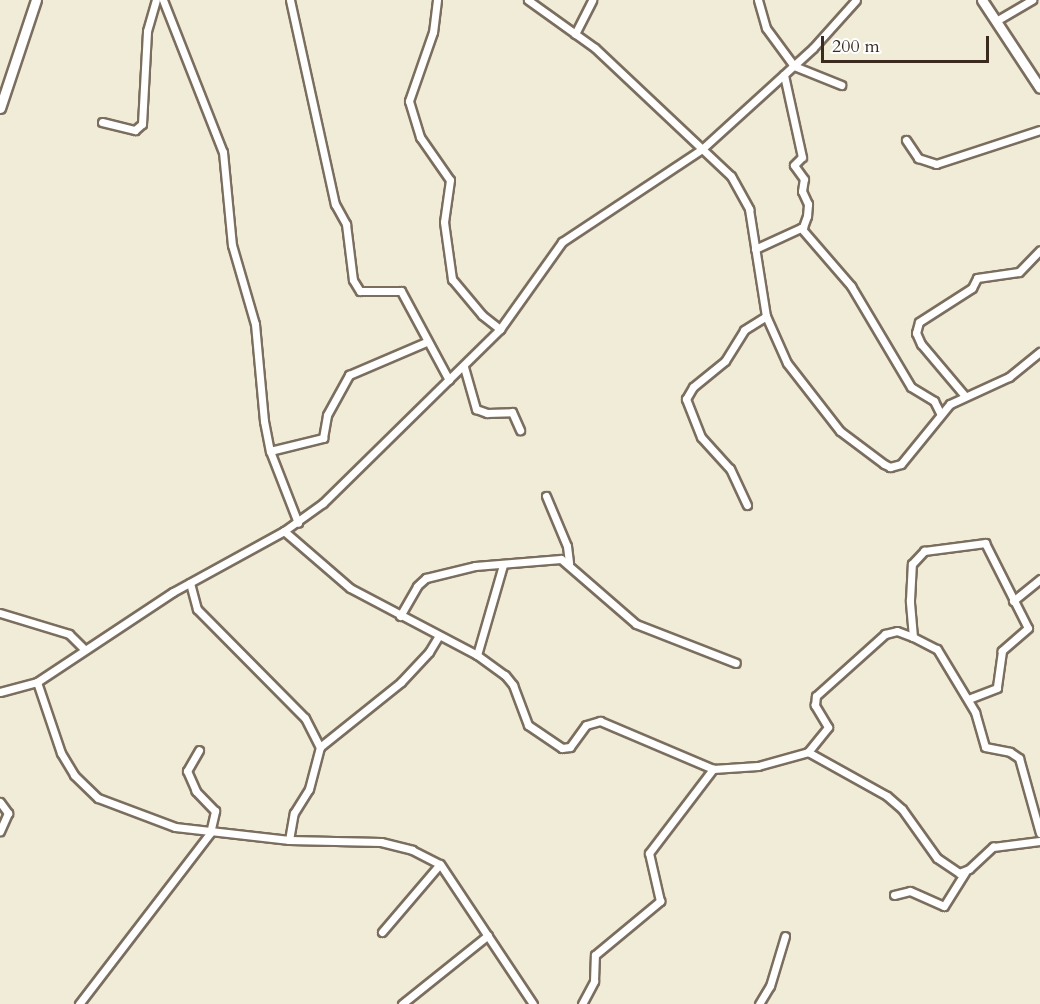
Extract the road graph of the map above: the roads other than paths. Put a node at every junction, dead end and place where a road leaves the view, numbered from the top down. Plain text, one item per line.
1 (36, 0) edge
2 (156, 0) edge
3 (163, 0) edge
4 (290, 0) edge
5 (437, 0) edge
6 (528, 0) edge
7 (592, 0) edge
8 (758, 0) edge
9 (856, 0) edge
10 (982, 0) edge
11 (1032, 0) edge
12 (996, 21) junction
13 (575, 34) junction
14 (794, 66) junction
15 (784, 75) junction
16 (841, 85) dead end
17 (1040, 88) edge
18 (0, 108) edge
19 (102, 122) dead end
20 (1040, 130) edge
21 (906, 140) dead end
22 (702, 149) junction
23 (801, 228) junction
24 (754, 249) junction
25 (1040, 250) edge
26 (766, 316) junction
27 (500, 329) junction
28 (426, 342) junction
29 (1040, 352) edge
30 (464, 367) junction
31 (449, 380) junction
32 (965, 396) junction
33 (940, 413) junction
34 (520, 430) dead end
35 (270, 451) junction
36 (546, 495) dead end
37 (747, 505) dead end
38 (298, 523) junction
39 (284, 531) junction
40 (569, 563) junction
41 (503, 565) junction
42 (1040, 579) edge
43 (190, 583) junction
44 (1013, 601) junction
45 (0, 612) edge
46 (400, 616) junction
47 (438, 637) junction
48 (913, 637) junction
49 (84, 648) junction
50 (477, 655) junction
51 (736, 663) dead end
52 (37, 682) junction
53 (0, 692) edge
54 (968, 699) junction
55 (320, 747) junction
56 (199, 750) dead end
57 (808, 752) junction
58 (712, 769) junction
59 (0, 802) edge
60 (0, 831) edge
61 (1040, 832) edge
62 (210, 833) junction
63 (289, 840) junction
64 (1040, 842) edge
65 (440, 864) junction
66 (965, 872) junction
67 (894, 896) dead end
68 (382, 932) dead end
69 (488, 935) junction
70 (785, 936) dead end
71 (79, 1004) edge
72 (402, 1004) edge
73 (533, 1004) edge
74 (582, 1004) edge
75 (759, 1004) edge

1 - 18 main road
2 - 19 street
3 - 35 street
4 - 28 street
5 - 27 street
6 - 13 street
7 - 13 street
8 - 14 street
9 - 14 street
10 - 12 main road
11 - 12 street
12 - 17 main road
13 - 22 street
14 - 15 street
14 - 16 street
15 - 22 street
15 - 23 street
20 - 21 street
22 - 24 street
22 - 27 street
23 - 24 street
23 - 33 street
24 - 26 street
25 - 32 street
26 - 33 street
26 - 37 street
27 - 30 street
28 - 31 street
28 - 35 street
29 - 32 street
30 - 31 street
30 - 34 street
31 - 38 street
32 - 33 street
35 - 38 street
36 - 40 street
38 - 39 street
39 - 43 street
39 - 46 street
40 - 41 street
40 - 51 street
41 - 46 street
41 - 50 street
42 - 44 street
43 - 49 street
43 - 55 street
44 - 48 street
44 - 54 street
45 - 49 street
46 - 47 street
47 - 50 street
47 - 55 street
48 - 54 street
48 - 57 street
49 - 52 street
50 - 58 street
52 - 53 street
52 - 62 street
54 - 61 street
55 - 63 street
56 - 62 street
57 - 58 street
57 - 66 street
58 - 74 street
59 - 60 street
62 - 63 street
62 - 71 street
63 - 65 street
64 - 66 street
65 - 68 street
65 - 69 street
66 - 67 street
69 - 72 street
69 - 73 street
70 - 75 street

